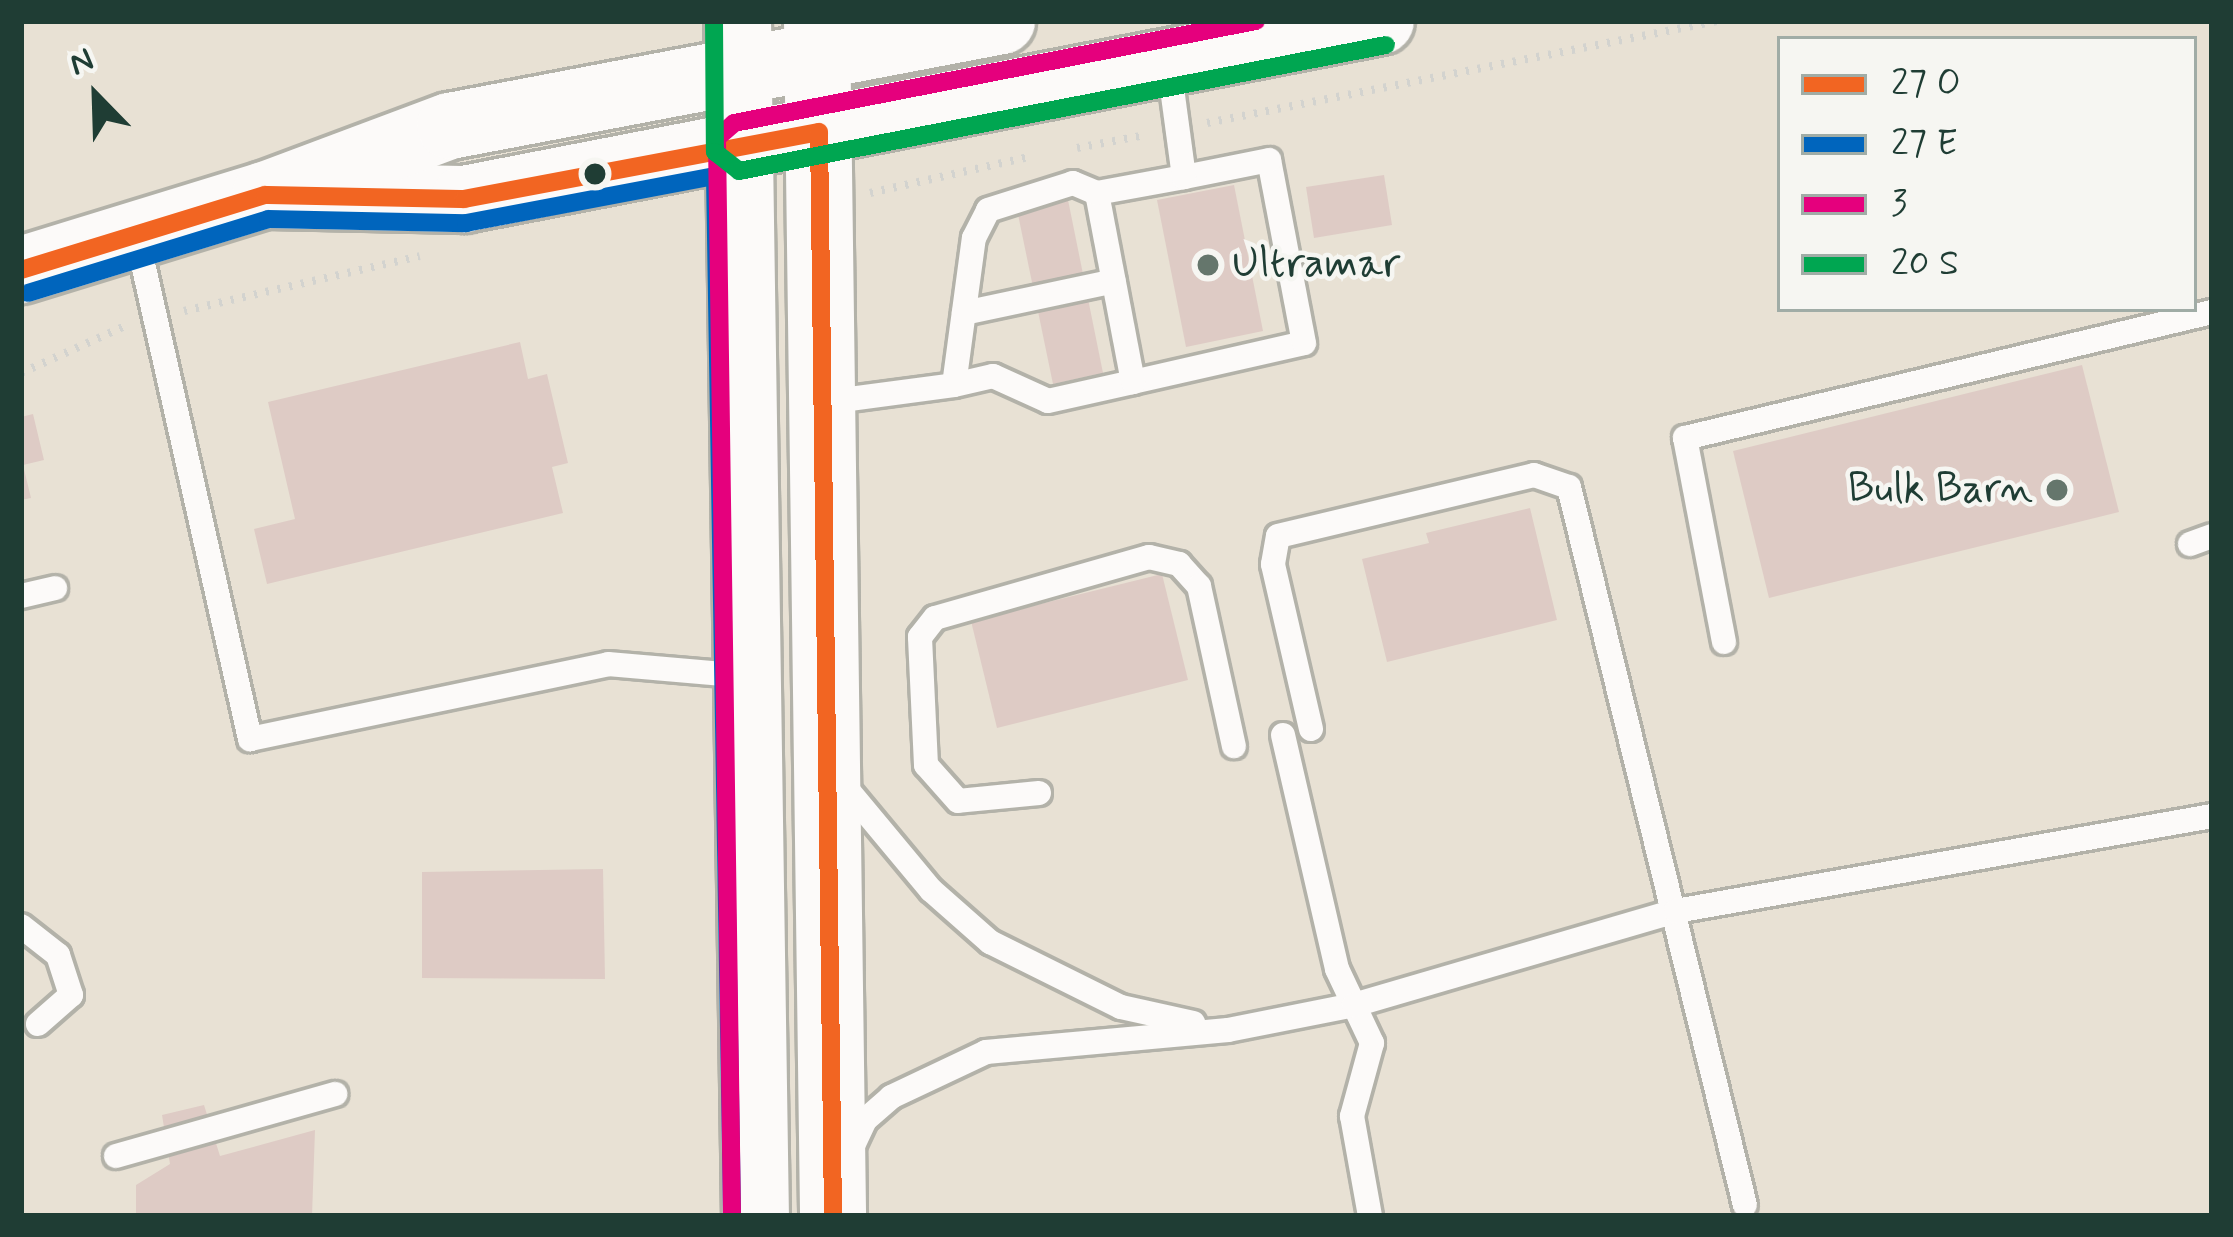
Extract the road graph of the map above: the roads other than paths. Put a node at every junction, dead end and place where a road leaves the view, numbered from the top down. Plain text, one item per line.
1 (1000, 21) edge
2 (1381, 21) edge
3 (1291, 30) edge
4 (817, 39) edge
5 (738, 46) edge
6 (1169, 65) junction
7 (819, 131) junction
8 (740, 147) junction
9 (1184, 177) junction
10 (1097, 193) junction
11 (266, 195) junction
12 (136, 235) junction
13 (21, 270) edge
14 (1114, 281) junction
15 (2212, 312) edge
16 (964, 314) junction
17 (1133, 382) junction
18 (954, 385) junction
19 (824, 402) junction
20 (55, 588) dead end
21 (21, 596) edge
22 (1724, 642) dead end
23 (746, 676) junction
24 (1311, 729) dead end
25 (1283, 735) dead end
26 (1234, 746) dead end
27 (828, 765) junction
28 (1039, 794) dead end
29 (2212, 816) edge
30 (1676, 911) junction
31 (21, 926) edge
32 (1354, 1005) junction
33 (38, 1024) dead end
34 (1249, 1026) junction
35 (335, 1094) dead end
36 (116, 1156) dead end
37 (1745, 1205) dead end
38 (756, 1216) edge
39 (833, 1216) edge
40 (1370, 1216) edge

1 - 4 main road
2 - 3 main road
3 - 6 main road
4 - 5 main road
4 - 7 main road
5 - 8 main road
5 - 11 main road
6 - 7 main road
6 - 9 lane
7 - 8 main road
7 - 19 main road
8 - 11 main road
8 - 23 main road
9 - 10 lane
9 - 17 lane
10 - 14 lane
10 - 16 lane
11 - 12 main road
12 - 13 main road
12 - 23 lane
14 - 16 lane
14 - 17 lane
15 - 22 lane
16 - 18 lane
17 - 18 lane
18 - 19 lane
19 - 27 main road
20 - 21 lane
23 - 38 main road
24 - 30 lane
25 - 32 lane
26 - 28 lane
27 - 34 lane
27 - 39 main road
29 - 30 lane
30 - 32 lane
30 - 37 lane
31 - 33 lane
32 - 34 lane
32 - 40 lane
34 - 39 lane
35 - 36 lane

